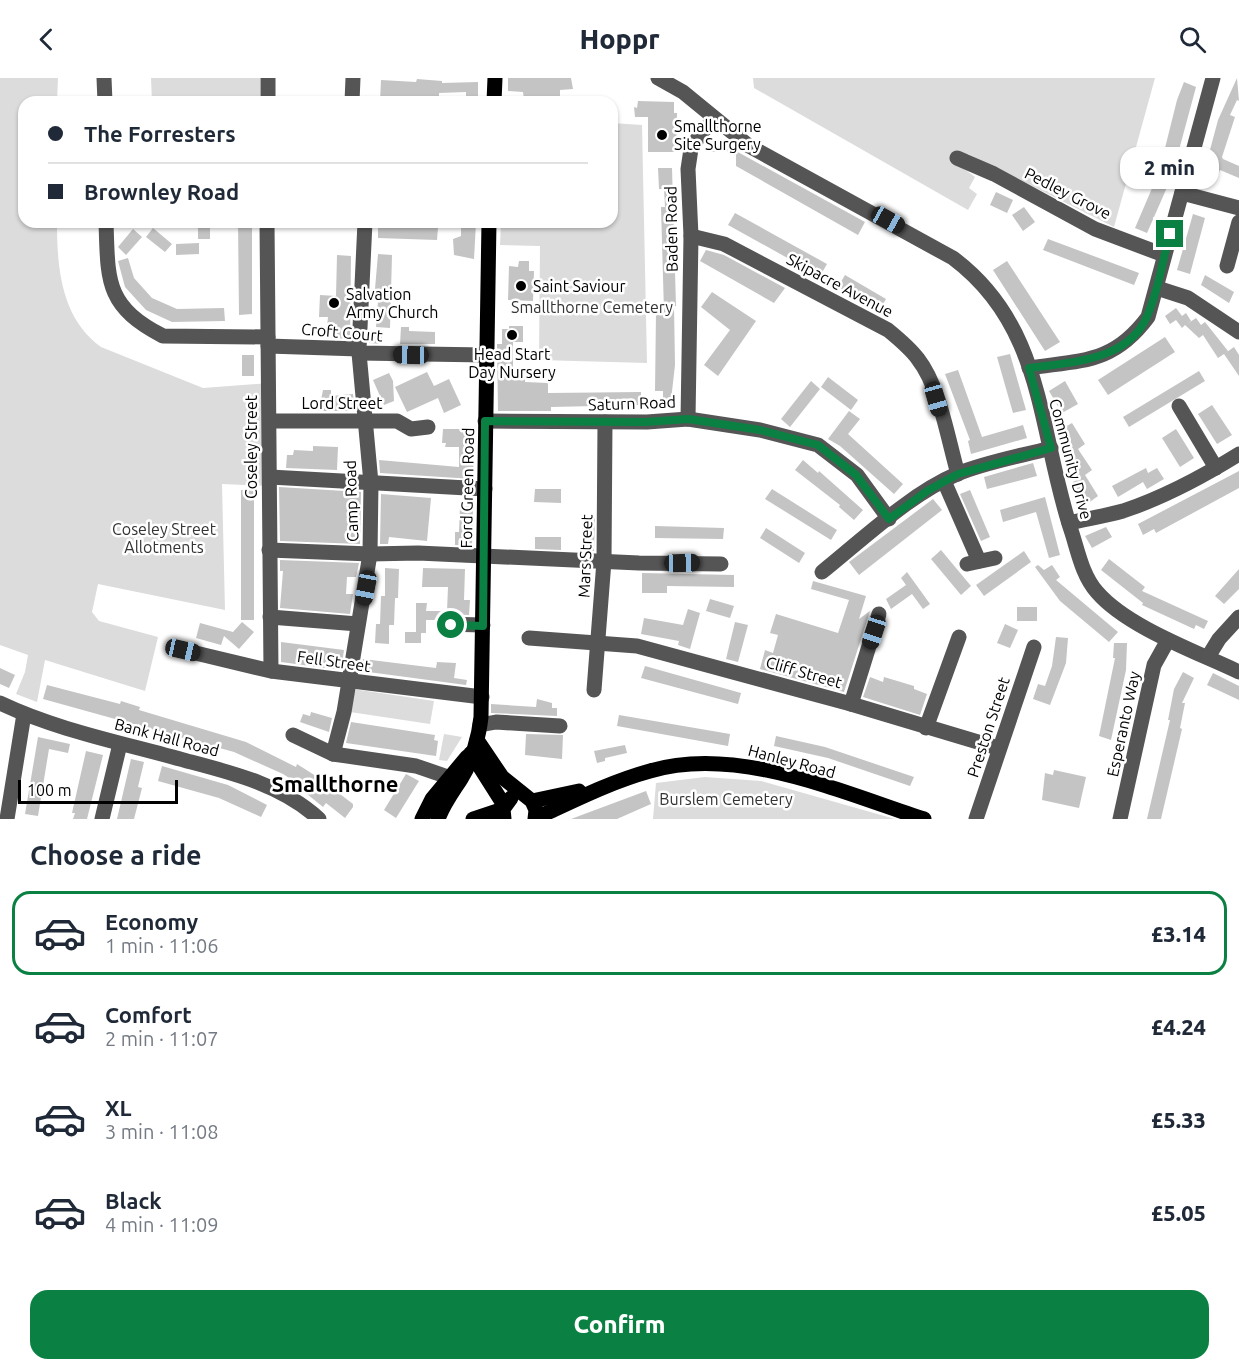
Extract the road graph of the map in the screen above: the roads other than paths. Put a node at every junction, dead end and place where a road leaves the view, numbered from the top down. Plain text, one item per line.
1 (104, 78) edge
2 (268, 78) edge
3 (353, 78) edge
4 (484, 78) edge
5 (495, 78) edge
6 (658, 78) edge
7 (1213, 78) edge
8 (105, 96) edge
9 (268, 96) edge
10 (352, 96) edge
11 (494, 96) edge
12 (715, 119) junction
13 (957, 158) dead end
14 (1182, 193) junction
15 (1239, 208) edge
16 (1239, 222) edge
17 (106, 228) edge
18 (267, 228) edge
19 (364, 228) edge
20 (489, 228) edge
21 (691, 236) junction
22 (1164, 255) junction
23 (1227, 266) dead end
24 (1157, 288) junction
25 (1239, 332) edge
26 (268, 341) junction
27 (359, 351) junction
28 (486, 355) junction
29 (1029, 368) junction
30 (1179, 406) dead end
31 (688, 419) junction
32 (270, 421) junction
33 (366, 421) junction
34 (485, 421) junction
35 (605, 422) junction
36 (428, 427) dead end
37 (1051, 448) junction
38 (1239, 454) edge
39 (1216, 468) junction
40 (958, 474) junction
41 (270, 477) junction
42 (944, 481) junction
43 (370, 483) junction
44 (485, 489) junction
45 (889, 519) junction
46 (1068, 524) junction
47 (269, 550) junction
48 (370, 554) junction
49 (484, 556) junction
50 (995, 558) dead end
51 (603, 561) junction
52 (722, 564) dead end
53 (822, 572) dead end
54 (879, 614) dead end
55 (270, 617) junction
56 (1239, 617) edge
57 (358, 624) junction
58 (483, 626) junction
59 (448, 628) dead end
60 (959, 637) dead end
61 (529, 638) dead end
62 (1168, 640) junction
63 (599, 643) junction
64 (1034, 646) dead end
65 (183, 650) dead end
66 (1208, 657) junction
67 (271, 671) junction
68 (1239, 672) edge
69 (350, 682) junction
70 (594, 690) dead end
71 (482, 697) junction
72 (0, 703) edge
73 (852, 704) junction
74 (24, 714) junction
75 (560, 726) dead end
76 (926, 728) junction
77 (292, 735) dead end
78 (476, 739) junction
79 (120, 744) junction
80 (998, 748) junction
81 (333, 754) junction
82 (448, 777) junction
83 (615, 784) junction
84 (527, 799) junction
85 (504, 811) edge
86 (535, 818) edge
87 (7, 819) edge
88 (102, 819) edge
89 (319, 819) edge
90 (422, 819) edge
91 (438, 819) edge
92 (473, 819) edge
93 (924, 819) edge
94 (976, 819) edge
95 (1120, 819) edge

1 - 8 street
2 - 9 street
3 - 10 street
4 - 5 street
5 - 11 main road
6 - 12 street, Community Drive
7 - 14 street
12 - 21 street, Baden Road
12 - 29 street, Community Drive
13 - 22 street, Pedley Grove
14 - 15 street
14 - 22 street
16 - 23 street
17 - 26 street, Croft Court
18 - 26 street, Coseley Street
19 - 27 street, Camp Road
20 - 28 main road, Ford Green Road
21 - 31 street, Baden Road
21 - 40 street, Skipacre Avenue
22 - 24 street
24 - 25 street
24 - 29 street
26 - 27 street, Croft Court
26 - 32 street, Coseley Street
27 - 28 street, Croft Court
27 - 33 street, Camp Road
28 - 34 main road, Ford Green Road
29 - 37 street, Community Drive
30 - 39 street
31 - 35 street, Saturn Road
31 - 45 street, Saturn Road
32 - 33 street, Lord Street
32 - 41 street, Coseley Street
33 - 36 street, Lord Street
33 - 43 street, Camp Road
34 - 35 street, Saturn Road
34 - 44 main road, Ford Green Road
35 - 51 street, Mars Street
37 - 40 street
37 - 46 street, Community Drive
38 - 39 street
39 - 46 street
40 - 42 street
41 - 43 street
41 - 47 street, Coseley Street
42 - 45 street
42 - 50 street
43 - 44 street
43 - 48 street, Camp Road
44 - 49 main road, Ford Green Road
45 - 53 street
46 - 62 street, Community Drive
47 - 48 street
47 - 55 street, Coseley Street
48 - 49 street
48 - 57 street, Camp Road
49 - 51 street
49 - 58 main road, Ford Green Road
51 - 52 street
51 - 63 street, Mars Street
54 - 73 street
55 - 57 street
55 - 67 street, Coseley Street
56 - 66 street
57 - 69 street, Camp Road
58 - 59 street
58 - 71 main road, Ford Green Road
60 - 76 street
61 - 63 street, Cliff Street
62 - 66 street, Community Drive
62 - 95 street, Esperanto Way
63 - 70 street, Mars Street
63 - 73 street, Cliff Street
64 - 80 street, Preston Street
65 - 67 street, Fell Street
66 - 68 street, Community Drive
67 - 69 street, Fell Street
69 - 71 street, Fell Street
69 - 81 street, Camp Road
71 - 78 main road, Ford Green Road
72 - 74 street, Bank Hall Road
73 - 76 street, Cliff Street
74 - 79 street, Bank Hall Road
74 - 87 street
75 - 78 street
76 - 80 street, Cliff Street
77 - 81 street
78 - 82 main road
78 - 84 main road
78 - 85 main road
78 - 91 main road, Ford Green Road
79 - 88 street
79 - 89 street, Bank Hall Road
80 - 94 street, Preston Street
81 - 82 street
82 - 90 main road
83 - 84 main road, Hanley Road
83 - 86 main road, Hanley Road
83 - 93 main road, Hanley Road
84 - 85 main road, Hanley Road
84 - 86 main road
85 - 92 main road, Hanley Road

